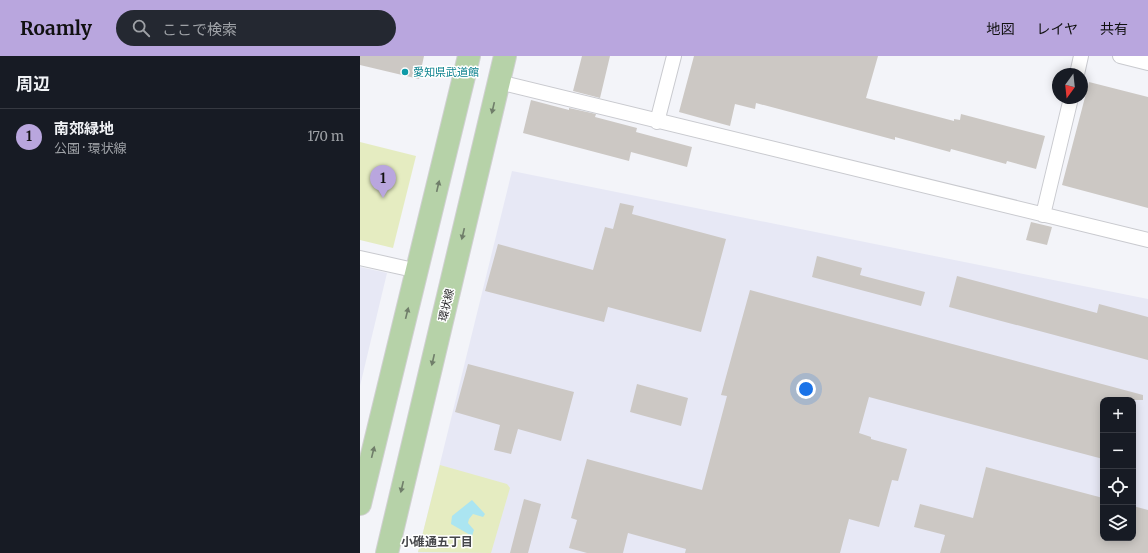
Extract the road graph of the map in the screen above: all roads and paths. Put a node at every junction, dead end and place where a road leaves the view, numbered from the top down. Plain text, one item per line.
1 (469, 56) edge
2 (505, 56) edge
3 (674, 56) edge
4 (1081, 56) edge
5 (1120, 56) edge
6 (1148, 63) edge
7 (1078, 68) edge
8 (499, 82) junction
9 (1070, 104) edge
10 (657, 122) junction
11 (1043, 214) junction
12 (1148, 240) edge
13 (360, 258) edge
14 (418, 271) junction
15 (360, 504) edge
16 (387, 553) edge

14 -> 1 main road
2 - 8 main road, 環状線
3 - 10 street
4 - 7 street
5 - 6 street
8 - 10 street
8 -> 16 main road, 環状線
9 - 11 street
10 - 11 street
11 - 12 street
13 - 14 street
15 -> 14 main road

